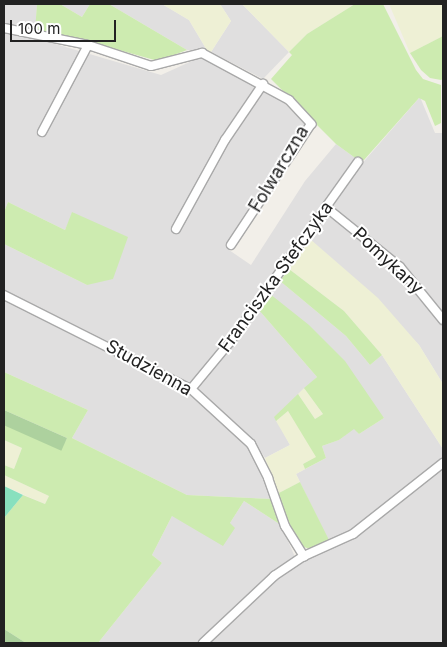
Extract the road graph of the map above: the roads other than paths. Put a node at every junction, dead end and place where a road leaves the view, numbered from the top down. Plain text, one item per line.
1 (4, 28) edge
2 (88, 45) junction
3 (263, 84) junction
4 (42, 132) dead end
5 (358, 162) dead end
6 (327, 208) junction
7 (176, 229) dead end
8 (231, 245) dead end
9 (4, 295) edge
10 (443, 320) edge
11 (191, 389) junction
12 (443, 463) edge
13 (304, 556) junction
14 (203, 643) edge

1 - 2 street, Folwarczna
2 - 3 street, Folwarczna
2 - 4 street
3 - 7 street
3 - 8 street, Folwarczna
5 - 6 street, Franciszka Stefczyka
6 - 10 street, Pomykany
6 - 11 street, Franciszka Stefczyka
9 - 11 street, Studzienna
11 - 13 street, Studzienna
12 - 13 street
13 - 14 street

